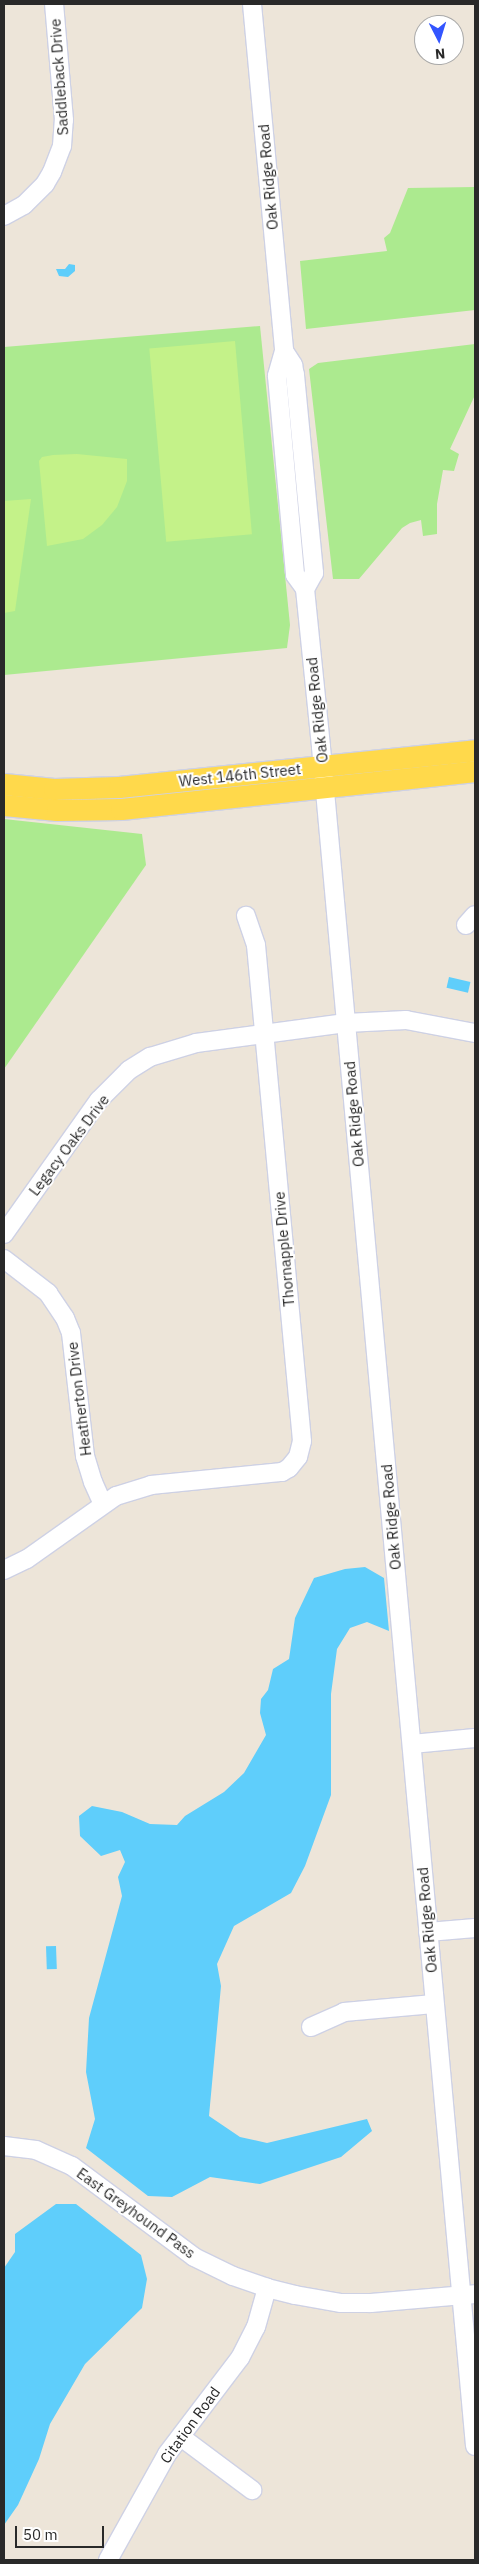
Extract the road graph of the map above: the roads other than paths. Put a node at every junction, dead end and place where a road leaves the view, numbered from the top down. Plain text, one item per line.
1 (54, 4) edge
2 (252, 4) edge
3 (4, 216) edge
4 (475, 750) edge
5 (475, 771) edge
6 (323, 777) junction
7 (4, 784) edge
8 (4, 805) edge
9 (246, 916) dead end
10 (346, 1023) junction
11 (475, 1033) edge
12 (264, 1034) junction
13 (4, 1234) edge
14 (4, 1259) edge
15 (103, 1504) junction
16 (4, 1570) edge
17 (475, 1738) edge
18 (412, 1744) junction
19 (475, 1928) edge
20 (428, 1932) junction
21 (434, 2004) junction
22 (311, 2027) dead end
23 (4, 2146) edge
24 (267, 2288) junction
25 (468, 2295) edge
26 (181, 2437) junction
27 (475, 2446) edge
28 (252, 2490) dead end
29 (108, 2560) edge

1 - 3 street, Saddleback Drive
2 - 6 street, Oak Ridge Road
4 - 6 main road, West 146th Street
5 - 6 main road, West 146th Street
6 - 7 main road, West 146th Street
6 - 8 main road, West 146th Street
6 - 10 street, Oak Ridge Road
9 - 12 street, Thornapple Drive
10 - 11 street, Legacy Oaks Drive
10 - 12 street, Legacy Oaks Drive
10 - 18 street, Oak Ridge Road
12 - 13 street, Legacy Oaks Drive
12 - 15 street, Thornapple Drive
14 - 15 street, Heatherton Drive
15 - 16 street
17 - 18 street
18 - 20 street, Oak Ridge Road
19 - 20 street
20 - 21 street, Oak Ridge Road
21 - 22 street
21 - 25 street, Oak Ridge Road
23 - 24 street, East Greyhound Pass
24 - 25 street, East Greyhound Pass
24 - 26 street, Citation Road
25 - 27 street, Oak Ridge Road
26 - 28 street
26 - 29 street, Citation Road

